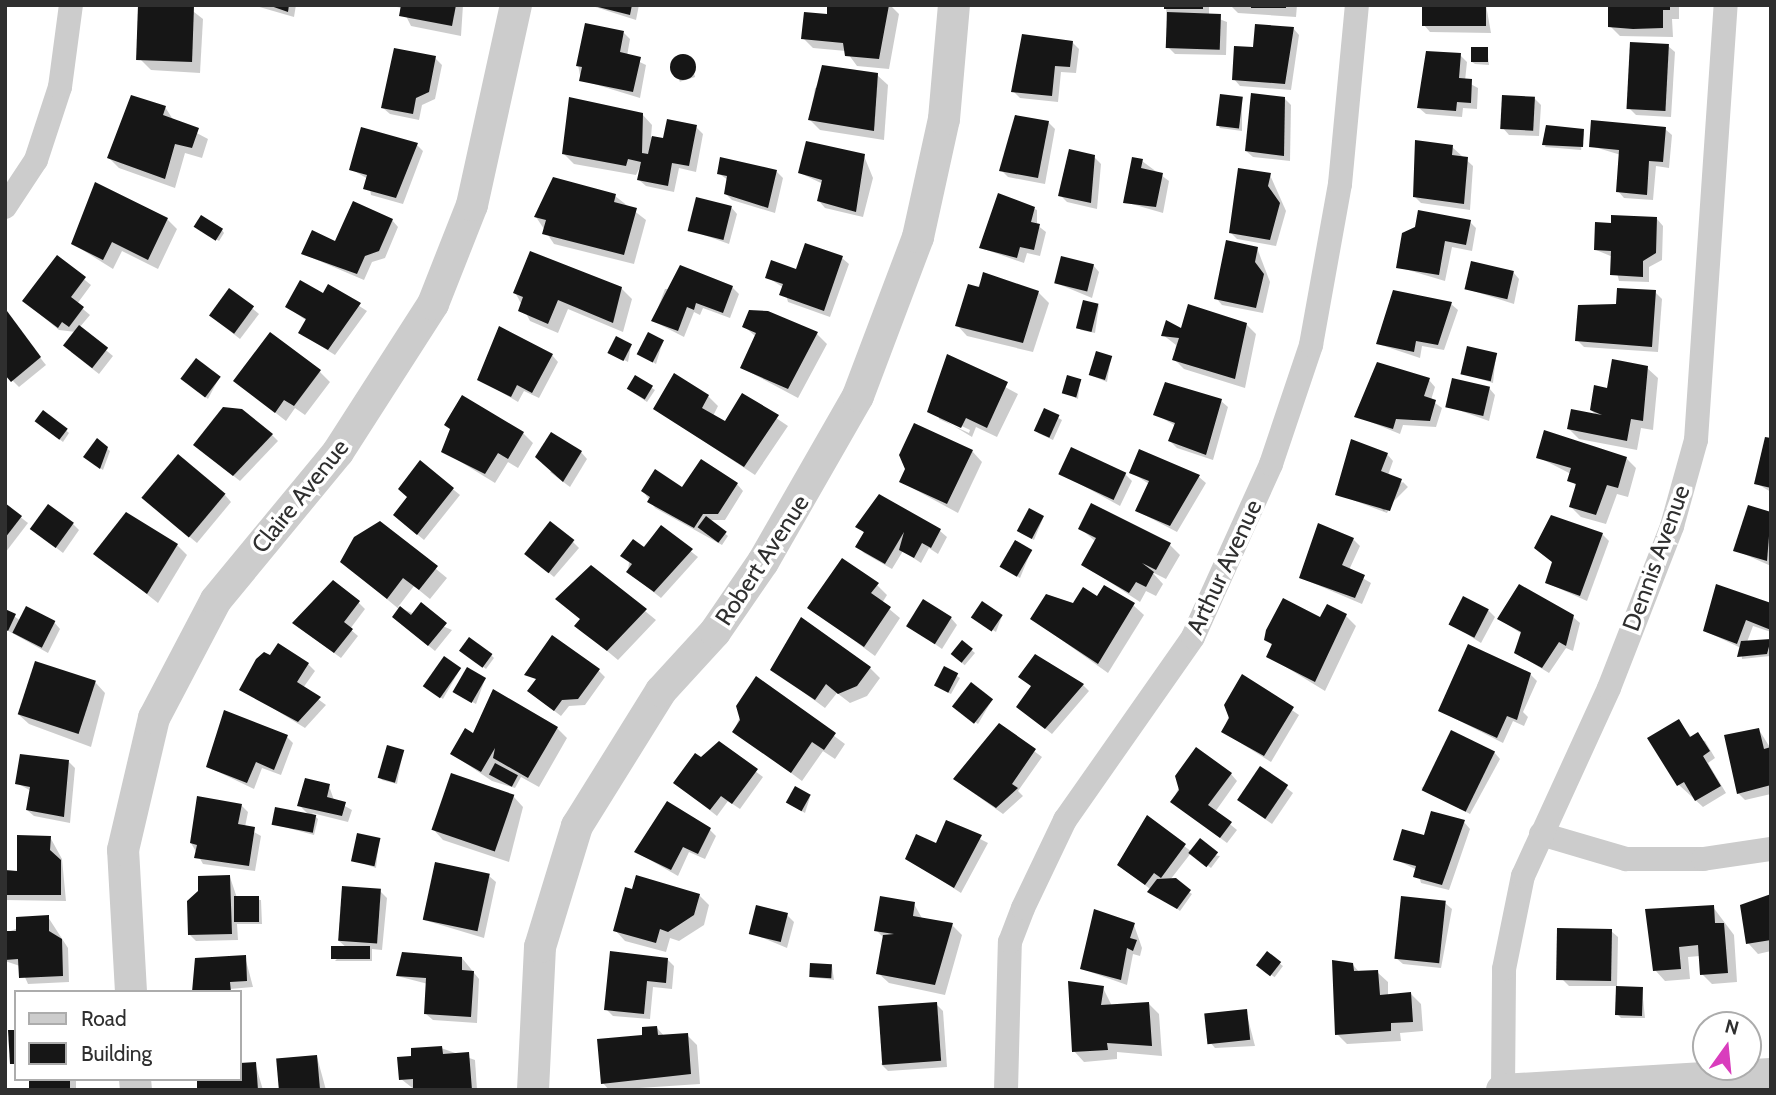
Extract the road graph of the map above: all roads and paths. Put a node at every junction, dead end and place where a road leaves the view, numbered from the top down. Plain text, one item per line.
1 (71, 5) edge
2 (516, 5) edge
3 (954, 5) edge
4 (1357, 5) edge
5 (1726, 5) edge
6 (5, 207) edge
7 (1541, 834) junction
8 (1771, 849) edge
9 (131, 990) edge
10 (1771, 1074) edge
11 (1685, 1085) edge
12 (533, 1090) edge
13 (1006, 1090) edge
14 (1503, 1090) edge

1 - 6 street
2 - 9 street, Claire Avenue
3 - 12 street, Robert Avenue
4 - 13 street, Arthur Avenue
5 - 7 street, Dennis Avenue
7 - 8 street
7 - 14 street, Dennis Avenue
10 - 11 street
11 - 14 street

